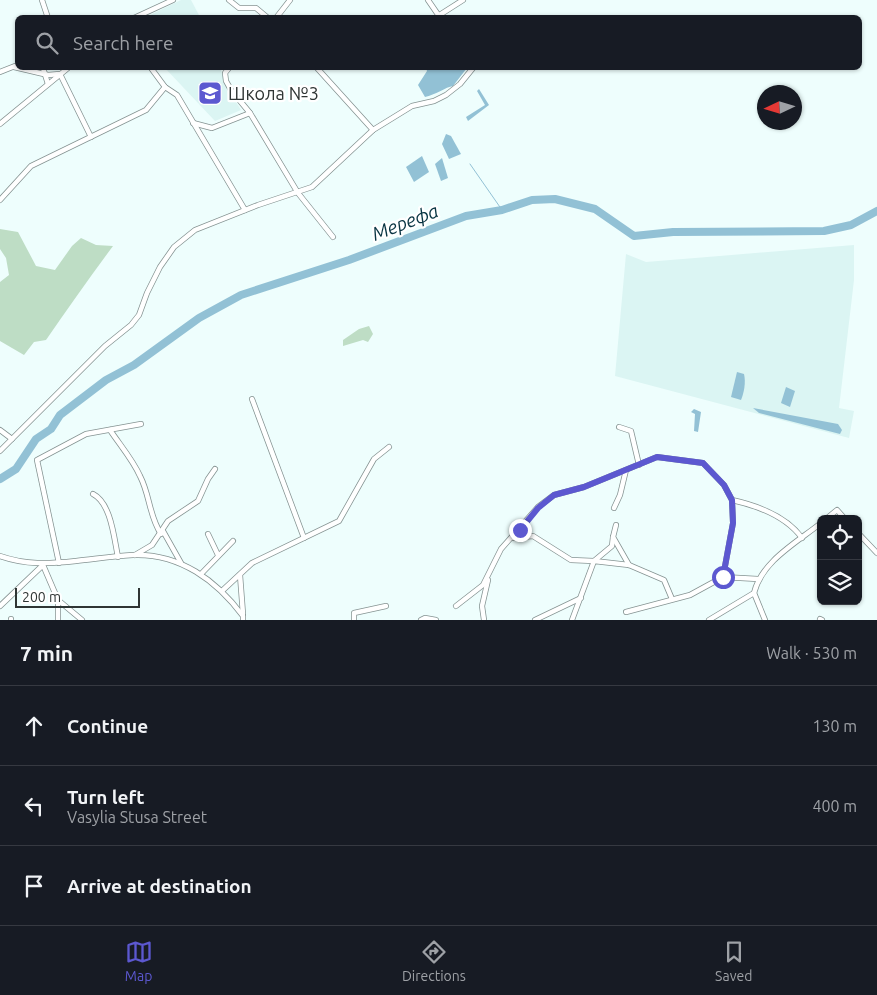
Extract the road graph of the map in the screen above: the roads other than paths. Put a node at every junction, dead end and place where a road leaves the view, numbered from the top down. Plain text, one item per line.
1 (42, 0) edge
2 (173, 0) edge
3 (229, 0) edge
4 (290, 0) edge
5 (428, 0) edge
6 (463, 0) edge
7 (47, 15) edge
8 (140, 15) edge
9 (264, 15) edge
10 (278, 15) edge
11 (438, 15) edge
12 (442, 15) edge
13 (15, 66) edge
14 (30, 70) edge
15 (43, 70) edge
16 (65, 70) edge
17 (152, 70) edge
18 (227, 70) edge
19 (319, 70) edge
20 (470, 70) edge
21 (0, 72) edge
22 (44, 74) junction
23 (60, 74) junction
24 (48, 84) junction
25 (165, 87) junction
26 (250, 113) junction
27 (194, 122) junction
28 (0, 124) edge
29 (373, 130) junction
30 (91, 137) junction
31 (298, 193) junction
32 (0, 200) edge
33 (245, 210) junction
34 (333, 238) dead end
35 (252, 398) dead end
36 (140, 424) dead end
37 (619, 427) dead end
38 (0, 430) edge
39 (110, 430) junction
40 (12, 439) junction
41 (389, 447) dead end
42 (0, 451) edge
43 (638, 465) junction
44 (215, 469) dead end
45 (626, 470) junction
46 (93, 494) dead end
47 (732, 500) junction
48 (614, 508) dead end
49 (831, 515) edge
50 (841, 515) edge
51 (616, 525) dead end
52 (817, 526) edge
53 (162, 533) junction
54 (208, 534) dead end
55 (612, 537) junction
56 (862, 537) edge
57 (304, 538) junction
58 (512, 538) junction
59 (802, 538) junction
60 (233, 541) dead end
61 (877, 554) edge
62 (135, 555) junction
63 (218, 555) junction
64 (0, 556) edge
65 (118, 557) junction
66 (594, 561) junction
67 (58, 562) junction
68 (182, 564) junction
69 (43, 565) junction
70 (629, 566) junction
71 (489, 572) junction
72 (201, 574) junction
73 (240, 575) junction
74 (723, 577) junction
75 (758, 579) junction
76 (223, 590) junction
77 (754, 593) junction
78 (582, 598) junction
79 (672, 599) junction
80 (58, 600) junction
81 (0, 606) edge
82 (386, 606) dead end
83 (456, 606) dead end
84 (626, 612) dead end
85 (243, 618) edge
86 (58, 620) edge
87 (82, 620) edge
88 (354, 620) edge
89 (422, 620) edge
90 (436, 620) edge
91 (484, 620) edge
92 (535, 620) edge
93 (572, 620) edge
94 (709, 620) edge
95 (765, 620) edge

1 - 7 street
2 - 8 street
3 - 9 street
4 - 10 street
5 - 11 street
6 - 12 street
13 - 21 street
14 - 22 street
15 - 22 street
16 - 23 street
17 - 25 street
18 - 26 street
19 - 29 street
20 - 29 street
22 - 23 street
22 - 24 street
23 - 24 street
23 - 30 street
24 - 28 street
25 - 27 street
25 - 30 street
26 - 27 street
26 - 31 street
27 - 33 street
29 - 31 street
30 - 32 street
31 - 33 street
31 - 34 street
33 - 40 street
35 - 57 street
36 - 39 street
37 - 43 street
38 - 40 street
39 - 53 street
39 - 67 street
40 - 42 street
41 - 57 street
43 - 45 street
43 - 47 street
44 - 53 street
45 - 48 street
45 - 58 street
46 - 65 street
47 - 59 street
47 - 74 street
49 - 50 street
51 - 55 street
52 - 59 street
53 - 62 street
53 - 68 street
54 - 63 street
55 - 66 street
55 - 70 street
56 - 61 street
57 - 73 street
58 - 66 street
58 - 71 street
59 - 75 street
60 - 63 street
62 - 65 street
62 - 68 street
63 - 72 street
64 - 69 street
65 - 67 street
66 - 70 street
66 - 78 street
67 - 69 street
68 - 72 street
69 - 80 street
69 - 81 street
70 - 79 street
71 - 83 street
71 - 91 street
72 - 76 street
73 - 76 street
73 - 85 street
74 - 75 street
74 - 79 street
75 - 77 street
76 - 85 street
77 - 94 street
77 - 95 street
78 - 92 street
78 - 93 street
79 - 84 street
80 - 86 street
80 - 87 street
82 - 88 street
89 - 90 street

